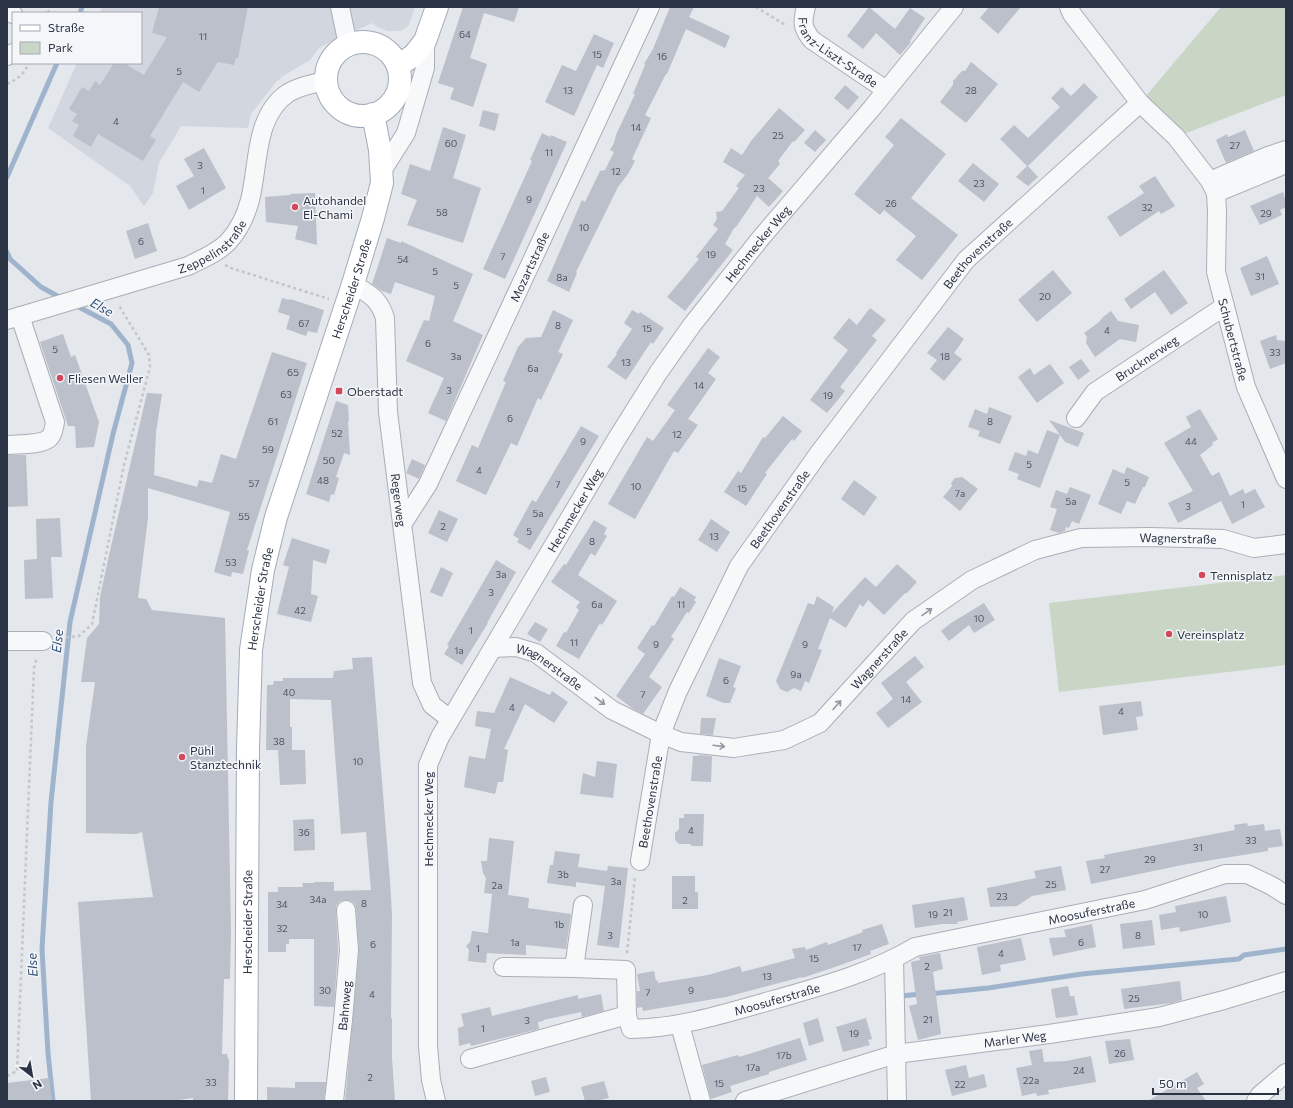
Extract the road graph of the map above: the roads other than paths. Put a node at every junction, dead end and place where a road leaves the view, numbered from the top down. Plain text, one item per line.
1 (340, 7) edge
2 (437, 7) edge
3 (650, 7) edge
4 (806, 7) edge
5 (954, 7) edge
6 (1069, 7) edge
7 (425, 40) junction
8 (348, 45) junction
9 (398, 66) junction
10 (326, 81) junction
11 (886, 90) junction
12 (1140, 103) junction
13 (373, 114) junction
14 (1286, 150) edge
15 (1286, 164) edge
16 (382, 171) junction
17 (1213, 187) junction
18 (353, 284) junction
19 (1225, 306) junction
20 (14, 318) edge
21 (1076, 418) dead end
22 (7, 445) edge
23 (1286, 479) edge
24 (403, 523) junction
25 (1286, 544) edge
26 (47, 640) road end
27 (7, 641) edge
28 (493, 648) junction
29 (450, 719) junction
30 (661, 734) junction
31 (640, 861) road end
32 (1286, 895) edge
33 (583, 904) dead end
34 (346, 910) dead end
35 (894, 959) junction
36 (503, 967) dead end
37 (574, 968) junction
38 (1286, 982) edge
39 (627, 1015) junction
40 (680, 1025) junction
41 (896, 1054) junction
42 (470, 1059) dead end
43 (1286, 1073) edge
44 (246, 1101) edge
45 (334, 1101) edge
46 (436, 1101) edge
47 (701, 1101) edge
48 (745, 1101) edge
49 (897, 1101) edge
50 (1256, 1101) edge

1 - 8 street
2 - 7 main road
3 - 24 street, Mozartstraße
4 - 11 street, Franz-Liszt-Straße
5 - 11 street, Hechmecker Weg
6 - 12 street
7 - 9 main road
7 - 16 street
8 - 9 main road
8 - 10 main road
9 - 13 main road
10 - 13 main road
10 - 20 street, Zeppelinstraße
11 - 28 street, Hechmecker Weg
12 - 17 street
12 - 30 street, Beethovenstraße
13 - 16 main road, Herscheider Straße
14 - 17 street
15 - 17 street
16 - 18 main road, Herscheider Straße
17 - 19 street, Schubertstraße
18 - 24 street, Regerweg
18 - 44 main road, Herscheider Straße
19 - 21 street, Brucknerweg
19 - 23 street, Schubertstraße
20 - 22 street
24 - 29 street, Regerweg
30 -> 25 street, Wagnerstraße
26 - 27 street
28 - 29 street, Hechmecker Weg
28 -> 30 street, Wagnerstraße
29 - 46 street, Hechmecker Weg
30 - 31 street, Beethovenstraße
32 - 35 street, Moosuferstraße
33 - 37 street
34 - 45 street, Bahnweg
35 - 40 street, Moosuferstraße
35 - 41 street
36 - 37 street
37 - 39 street
38 - 41 street, Marler Weg
39 - 40 street, Moosuferstraße
39 - 42 street
40 - 47 street
41 - 48 street, Marler Weg
41 - 49 street
43 - 50 street

